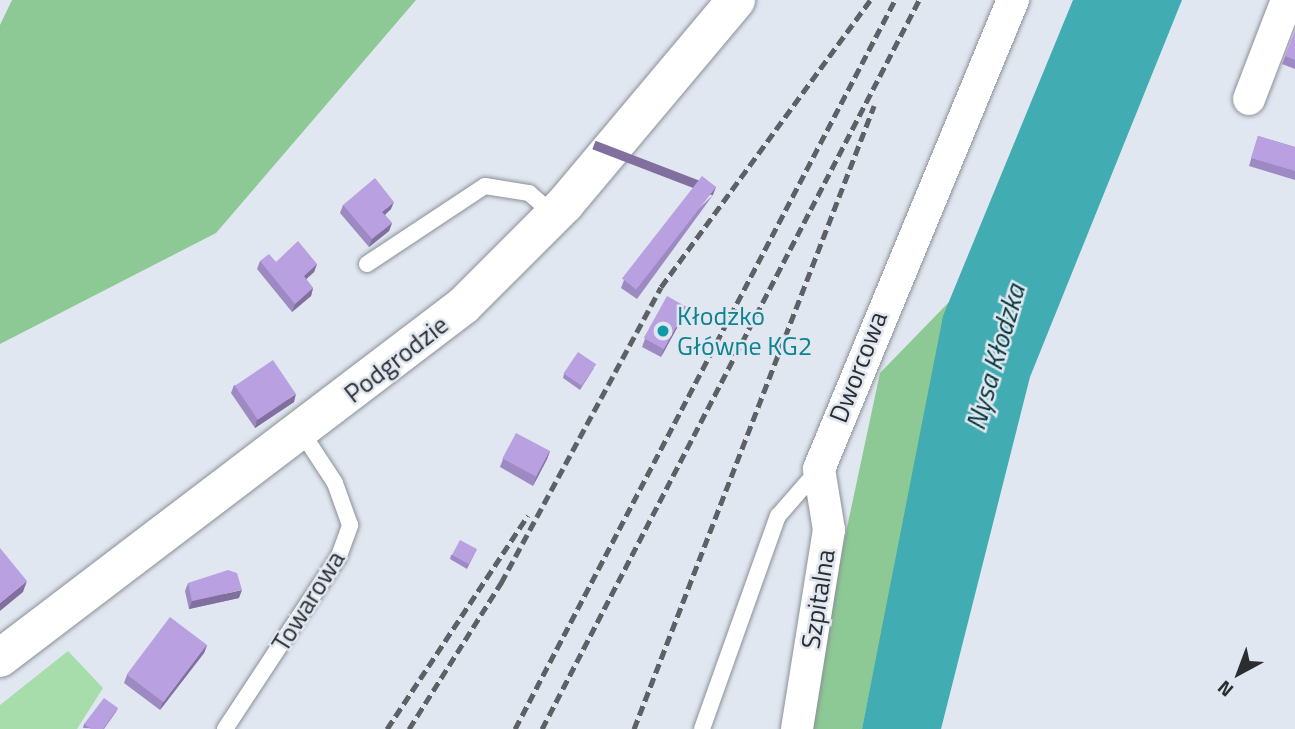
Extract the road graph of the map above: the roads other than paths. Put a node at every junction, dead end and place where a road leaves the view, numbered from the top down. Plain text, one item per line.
1 (736, 0) edge
2 (1013, 0) edge
3 (1287, 0) edge
4 (1249, 99) dead end
5 (554, 215) junction
6 (367, 264) dead end
7 (301, 431) junction
8 (819, 469) junction
9 (0, 658) edge
10 (225, 729) edge
11 (702, 729) edge
12 (797, 729) edge

1 - 5 main road, Podgrodzie
2 - 8 street, Dworcowa
3 - 4 street
5 - 6 lane
5 - 7 main road, Podgrodzie
7 - 9 main road, Podgrodzie
7 - 10 lane, Towarowa
8 - 11 lane, Dworcowa
8 - 12 street, Szpitalna

